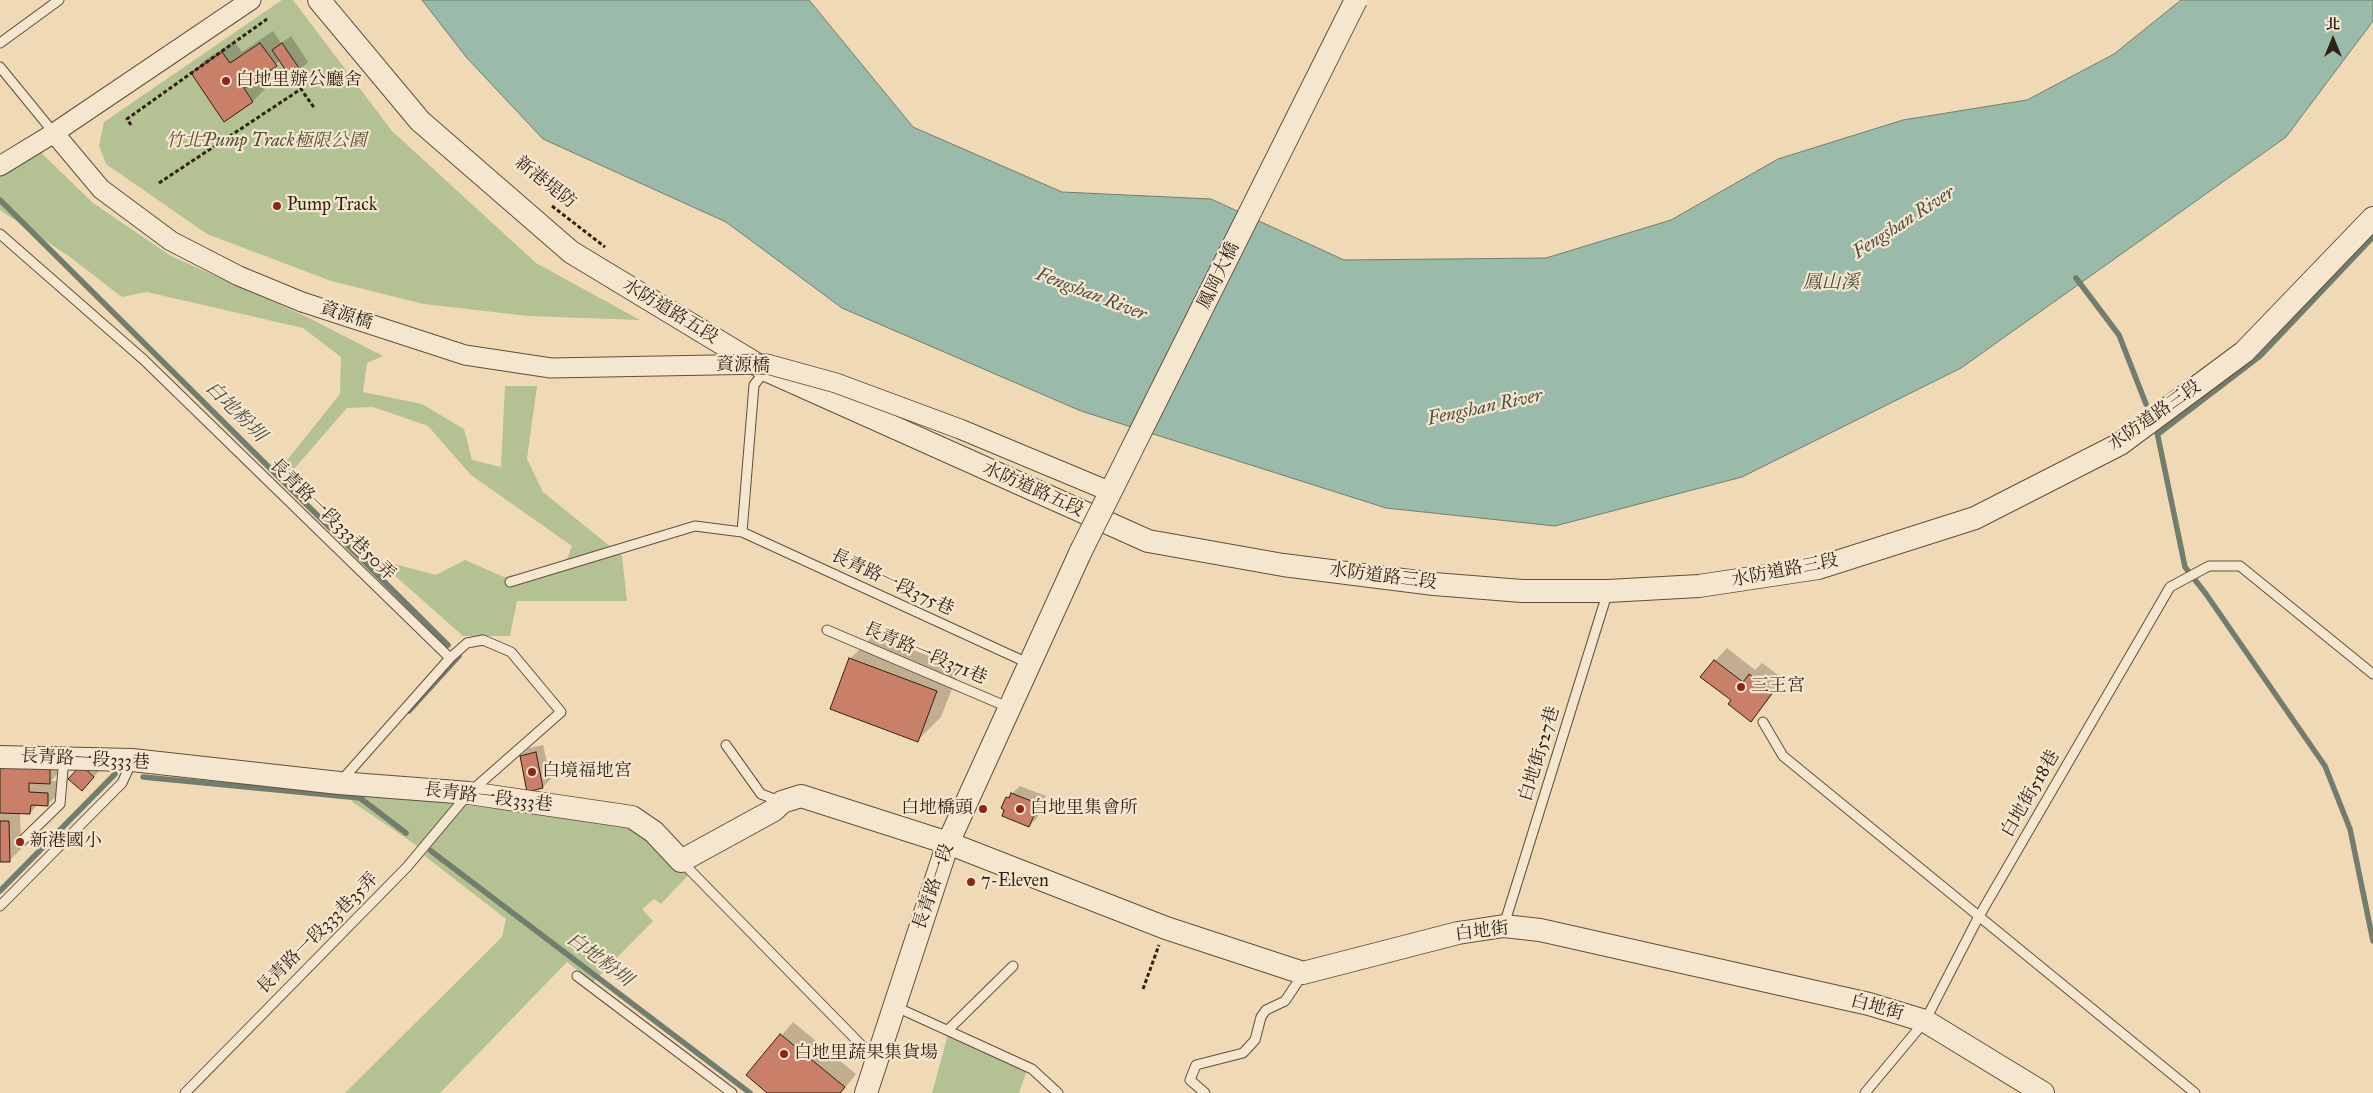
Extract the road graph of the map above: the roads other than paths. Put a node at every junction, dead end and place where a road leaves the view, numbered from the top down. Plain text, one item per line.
1 (251, 0) edge
2 (319, 0) edge
3 (1356, 0) edge
4 (56, 1) edge
5 (1, 41) edge
6 (0, 67) edge
7 (54, 133) junction
8 (0, 166) edge
9 (2373, 218) edge
10 (0, 234) edge
11 (766, 370) junction
12 (1111, 492) junction
13 (1094, 517) joint
14 (742, 532) junction
15 (1082, 551) joint
16 (510, 582) dead end
17 (1608, 591) junction
18 (827, 630) dead end
19 (450, 658) junction
20 (1030, 664) junction
21 (2373, 674) edge
22 (1010, 708) junction
23 (1763, 722) dead end
24 (726, 745) dead end
25 (0, 757) edge
26 (64, 757) junction
27 (132, 760) junction
28 (339, 783) junction
29 (468, 793) junction
30 (782, 802) junction
31 (22, 841) dead end
32 (948, 843) junction
33 (681, 861) junction
34 (0, 906) edge
35 (1978, 918) junction
36 (1504, 926) junction
37 (1013, 966) dead end
38 (1303, 973) junction
39 (578, 976) dead end
40 (894, 1006) junction
41 (1925, 1021) junction
42 (948, 1030) junction
43 (876, 1060) junction
44 (184, 1093) edge
45 (732, 1093) edge
46 (866, 1093) edge
47 (1058, 1093) edge
48 (1206, 1093) edge
49 (1865, 1093) edge
50 (2043, 1093) edge
51 (2195, 1093) edge

1 - 7 street
2 - 11 street, 水防道路五段
3 - 12 street, 鳳岡大橋, bridge
4 - 5 lane
6 - 7 lane
7 - 8 street
7 - 12 street, 資源橋, bridge
9 - 17 street, 水防道路三段
10 - 19 lane, 長青路一段333巷50弄
11 - 13 street, 水防道路五段
11 - 14 lane
12 - 15 street, 鳳岡大橋, bridge
13 - 17 street, 水防道路三段
14 - 16 lane, 長青路一段375巷
14 - 20 lane, 長青路一段375巷
15 - 20 street, 長青路一段
17 - 36 lane, 白地街527巷
18 - 22 lane, 長青路一段371巷
19 - 28 lane
19 - 29 lane, 長青路一段333巷35弄
20 - 22 street, 長青路一段
21 - 35 lane, 白地街518巷
22 - 32 street, 長青路一段
23 - 35 lane
24 - 30 lane
25 - 26 street, 長青路一段333巷
26 - 27 street, 長青路一段333巷
26 - 31 lane
27 - 28 street, 長青路一段333巷
27 - 34 lane
28 - 29 street, 長青路一段333巷
29 - 33 street, 長青路一段333巷
29 - 44 lane, 長青路一段333巷35弄
30 - 32 street
30 - 33 street
32 - 38 street
32 - 40 street, 長青路一段
33 - 43 lane, 長青路一段333巷
35 - 41 lane, 白地街518巷
35 - 51 lane
36 - 38 street, 白地街
36 - 41 street, 白地街
37 - 42 lane
38 - 48 lane
39 - 45 lane
40 - 42 lane
40 - 43 street, 長青路一段
41 - 49 lane, 白地街518巷
41 - 50 street, 白地街
42 - 47 lane
43 - 46 street, 長青路一段

